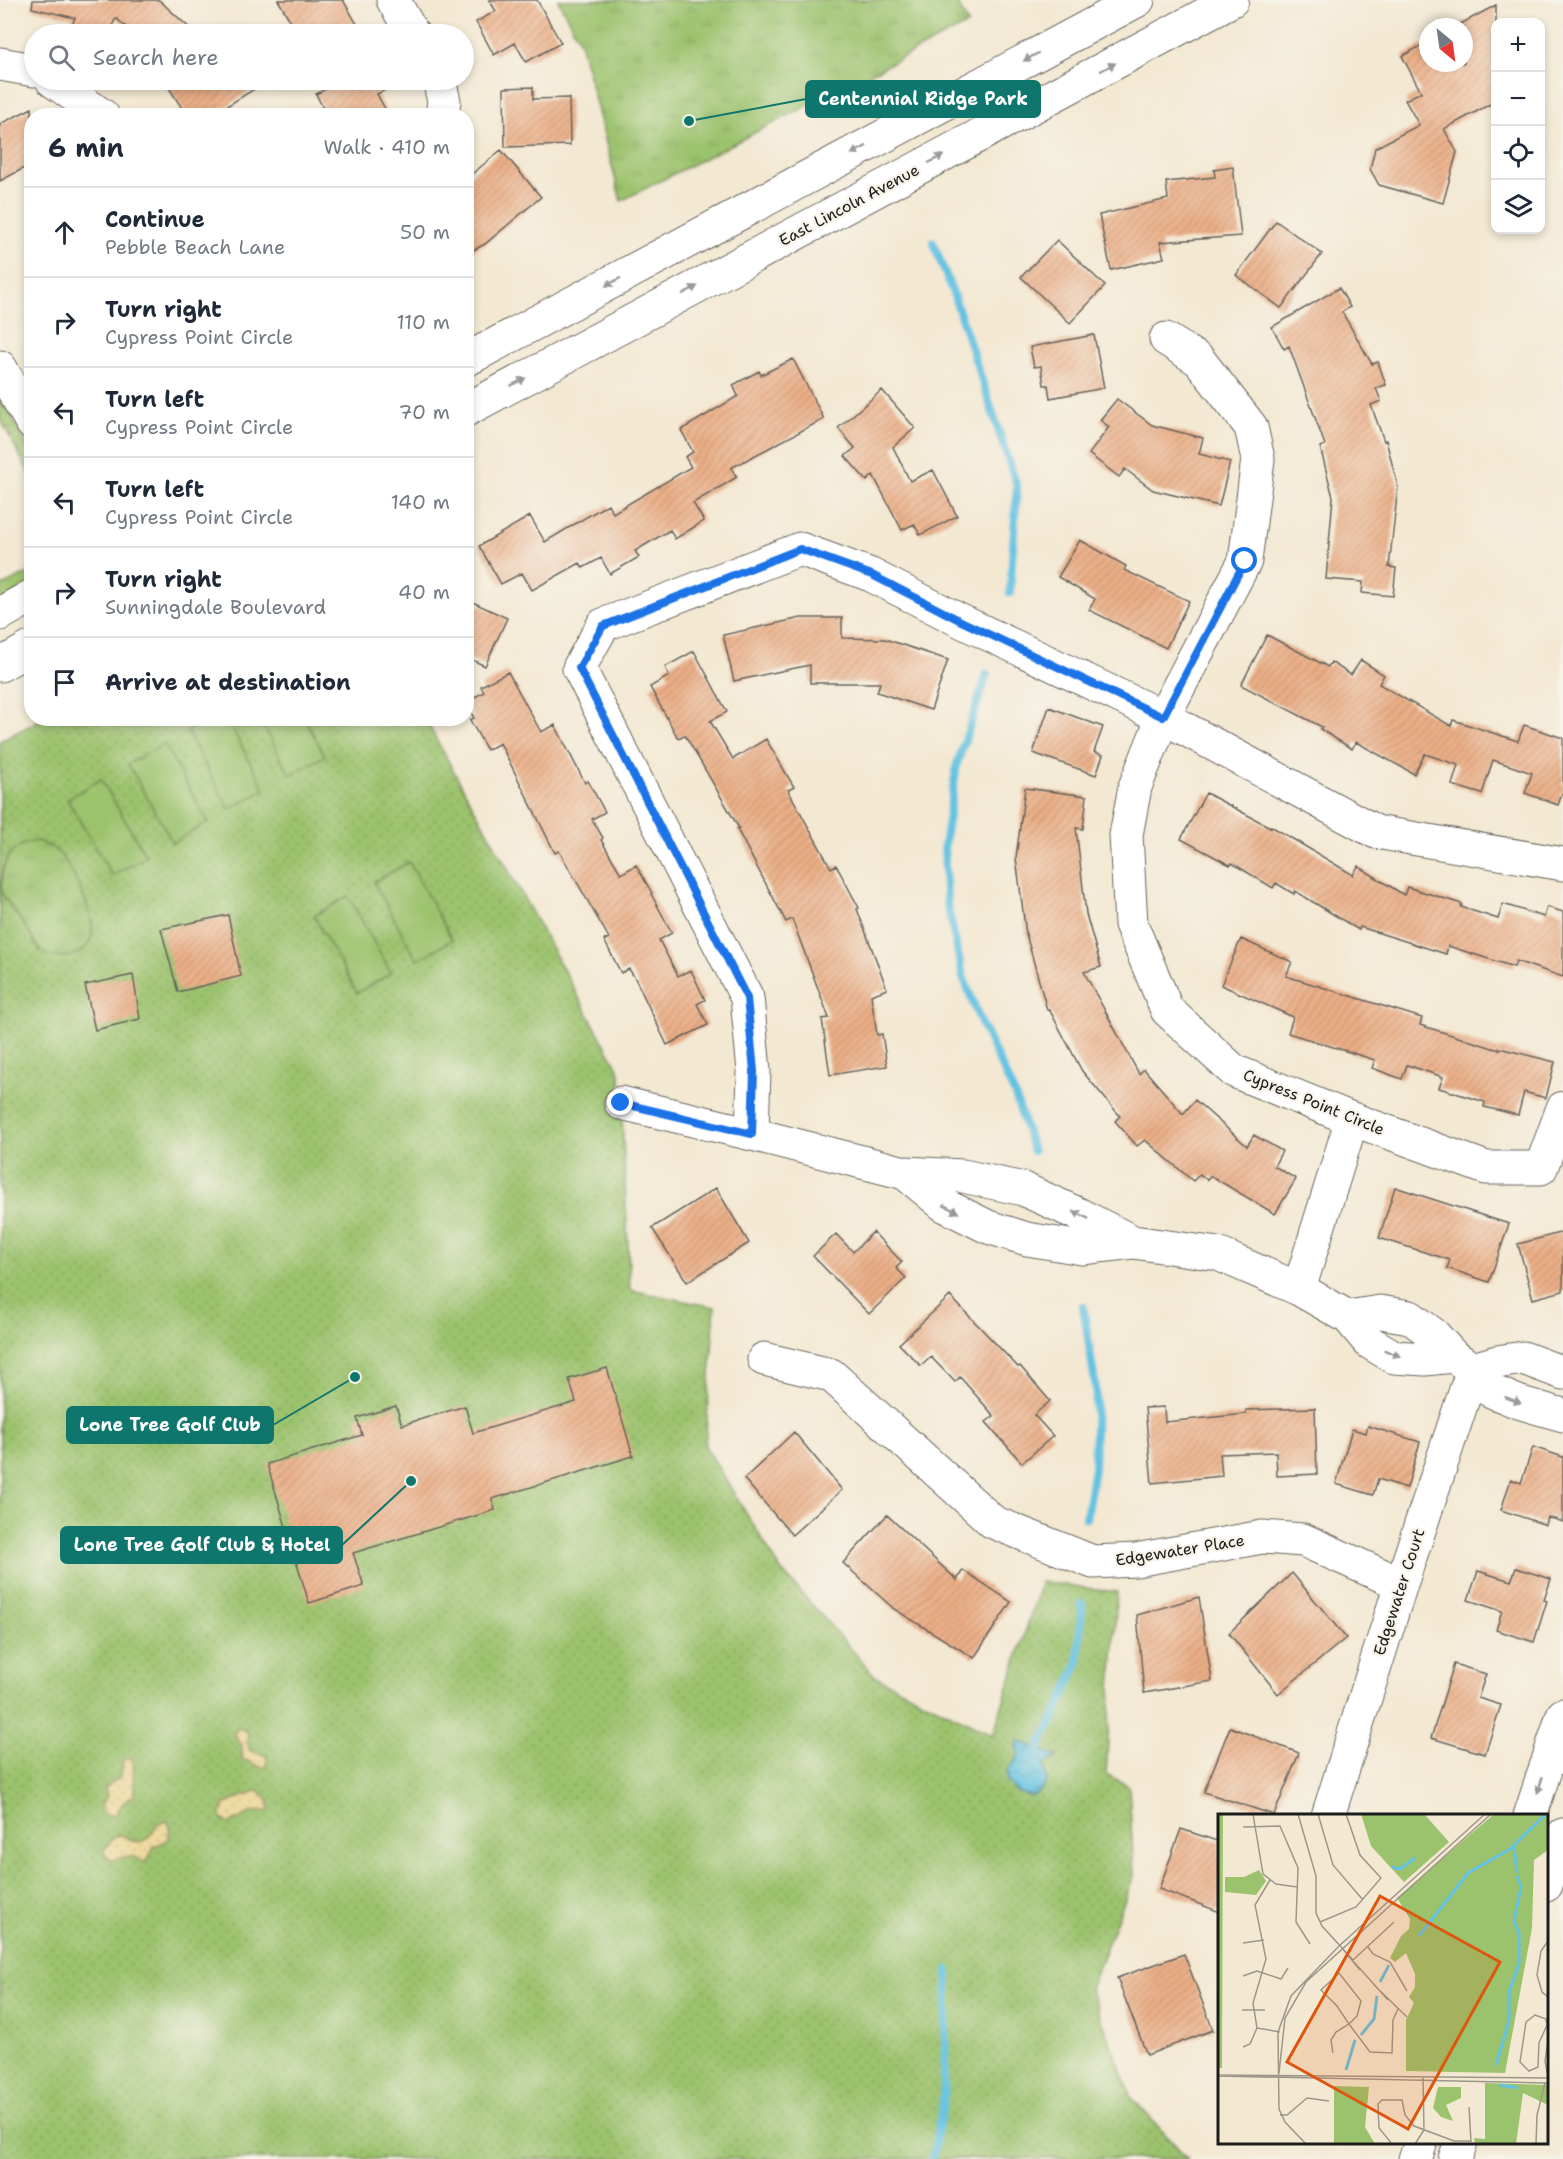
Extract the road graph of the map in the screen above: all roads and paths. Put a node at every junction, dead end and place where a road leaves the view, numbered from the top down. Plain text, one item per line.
1 (393, 0) edge
2 (1138, 0) edge
3 (1232, 0) edge
4 (407, 24) edge
5 (0, 64) edge
6 (24, 68) edge
7 (66, 90) edge
8 (442, 90) edge
9 (92, 108) edge
10 (443, 108) edge
11 (1166, 339) dead end
12 (474, 356) edge
13 (0, 367) edge
14 (474, 406) edge
15 (24, 409) edge
16 (24, 600) edge
17 (0, 614) edge
18 (24, 652) edge
19 (0, 665) edge
20 (1163, 717) junction
21 (1563, 864) edge
22 (621, 1103) dead end
23 (1563, 1108) edge
24 (1352, 1119) junction
25 (752, 1134) junction
26 (905, 1173) junction
27 (1133, 1242) junction
28 (1299, 1289) junction
29 (764, 1359) dead end
30 (1463, 1362) junction
31 (1563, 1373) edge
32 (1563, 1415) edge
33 (1401, 1584) junction
34 (1563, 1715) edge
35 (1328, 1814) edge
36 (1530, 1814) edge
37 (1563, 1835) edge
38 (1548, 1879) edge
39 (1420, 2144) edge
40 (1460, 2144) edge
41 (1415, 2159) edge
42 (1455, 2159) edge

1 - 4 street
2 -> 12 street
14 -> 3 street, East Lincoln Avenue
5 - 6 street
7 - 9 street
8 - 10 street
11 - 20 street, Cypress Point Circle
13 - 15 street
16 - 17 street
18 - 19 street
20 - 21 street
20 - 24 street, Cypress Point Circle
20 - 25 street
22 - 25 street
23 - 24 street, Cypress Point Circle
24 - 28 street
25 - 26 street
27 -> 26 street
26 -> 27 street
27 - 28 street
28 - 30 street
29 - 33 street, Edgewater Place
30 - 31 street
30 -> 32 street
30 - 33 street, Edgewater Court
33 - 35 street, Edgewater Court
34 -> 36 street
37 - 38 street
39 - 41 street
40 - 42 street

